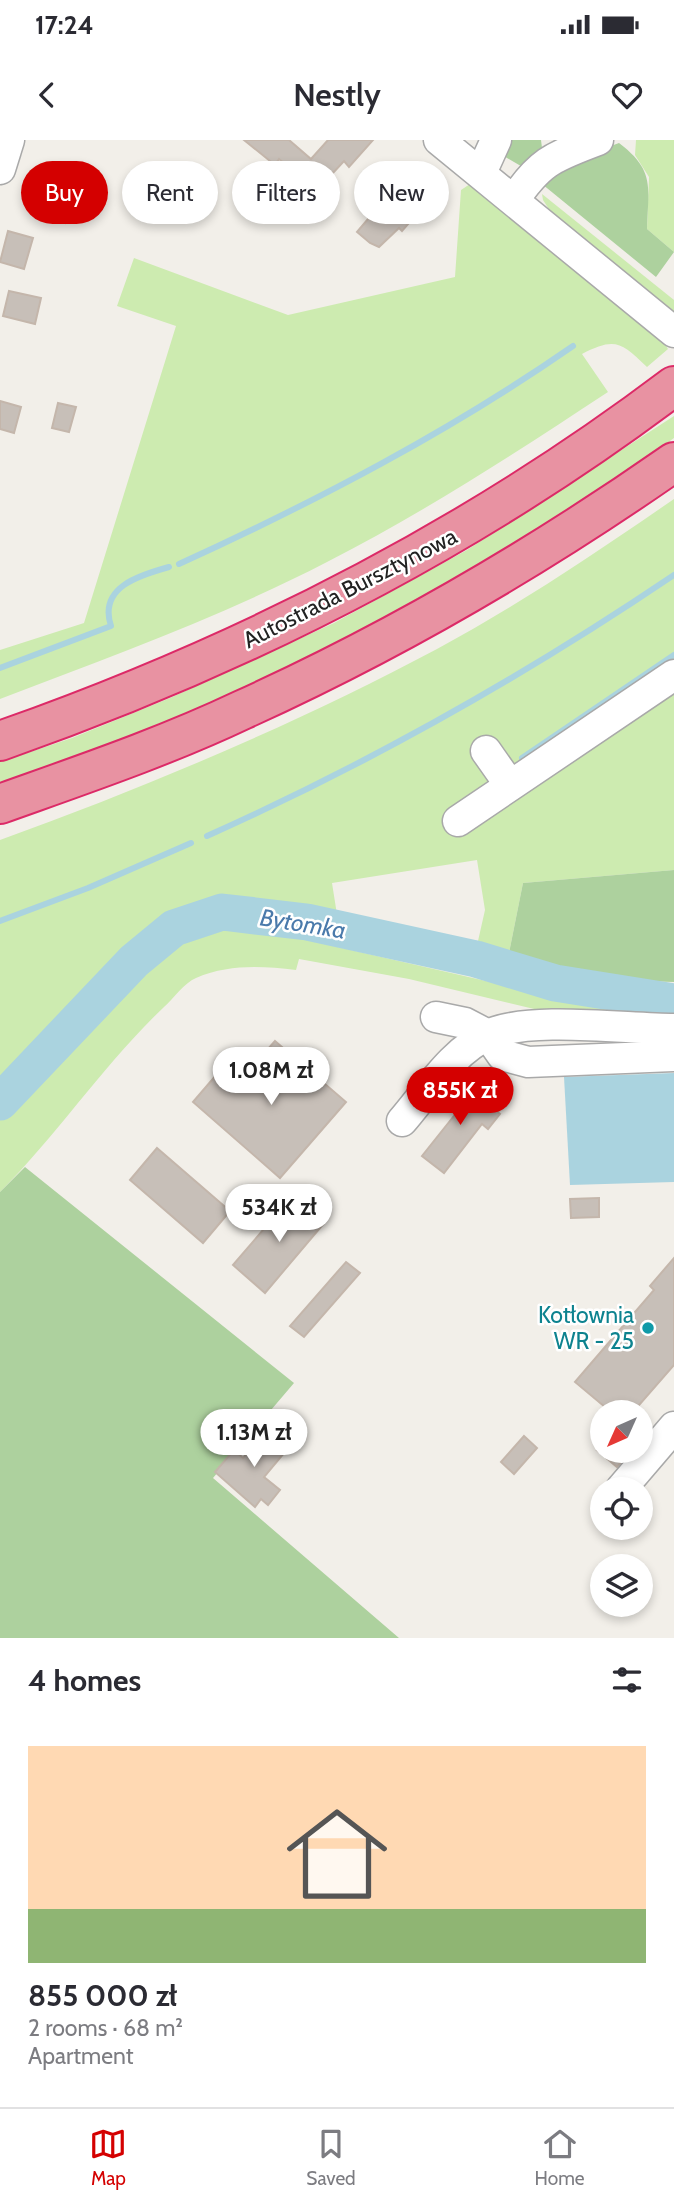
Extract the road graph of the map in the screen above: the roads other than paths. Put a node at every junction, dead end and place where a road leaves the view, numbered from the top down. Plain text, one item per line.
1 (9, 140) edge
2 (439, 140) edge
3 (496, 140) edge
4 (598, 140) edge
5 (0, 169) edge
6 (481, 173) junction
7 (514, 200) junction
8 (674, 332) edge
9 (670, 389) edge
10 (674, 461) edge
11 (674, 675) edge
12 (0, 741) edge
13 (486, 751) dead end
14 (510, 785) junction
15 (0, 804) edge
16 (458, 821) dead end
17 (436, 1017) dead end
18 (674, 1029) edge
19 (488, 1035) junction
20 (674, 1056) edge
21 (402, 1121) dead end
22 (674, 1427) edge
23 (631, 1477) edge

1 - 5 street
2 - 6 street
3 - 6 street
4 - 7 street
6 - 7 street
7 - 8 street
9 - 12 highway, Autostrada Bursztynowa
10 - 15 highway
11 - 14 street
13 - 14 street
14 - 16 street
17 - 19 street
18 - 19 street
19 - 20 street
19 - 21 street
22 - 23 street

